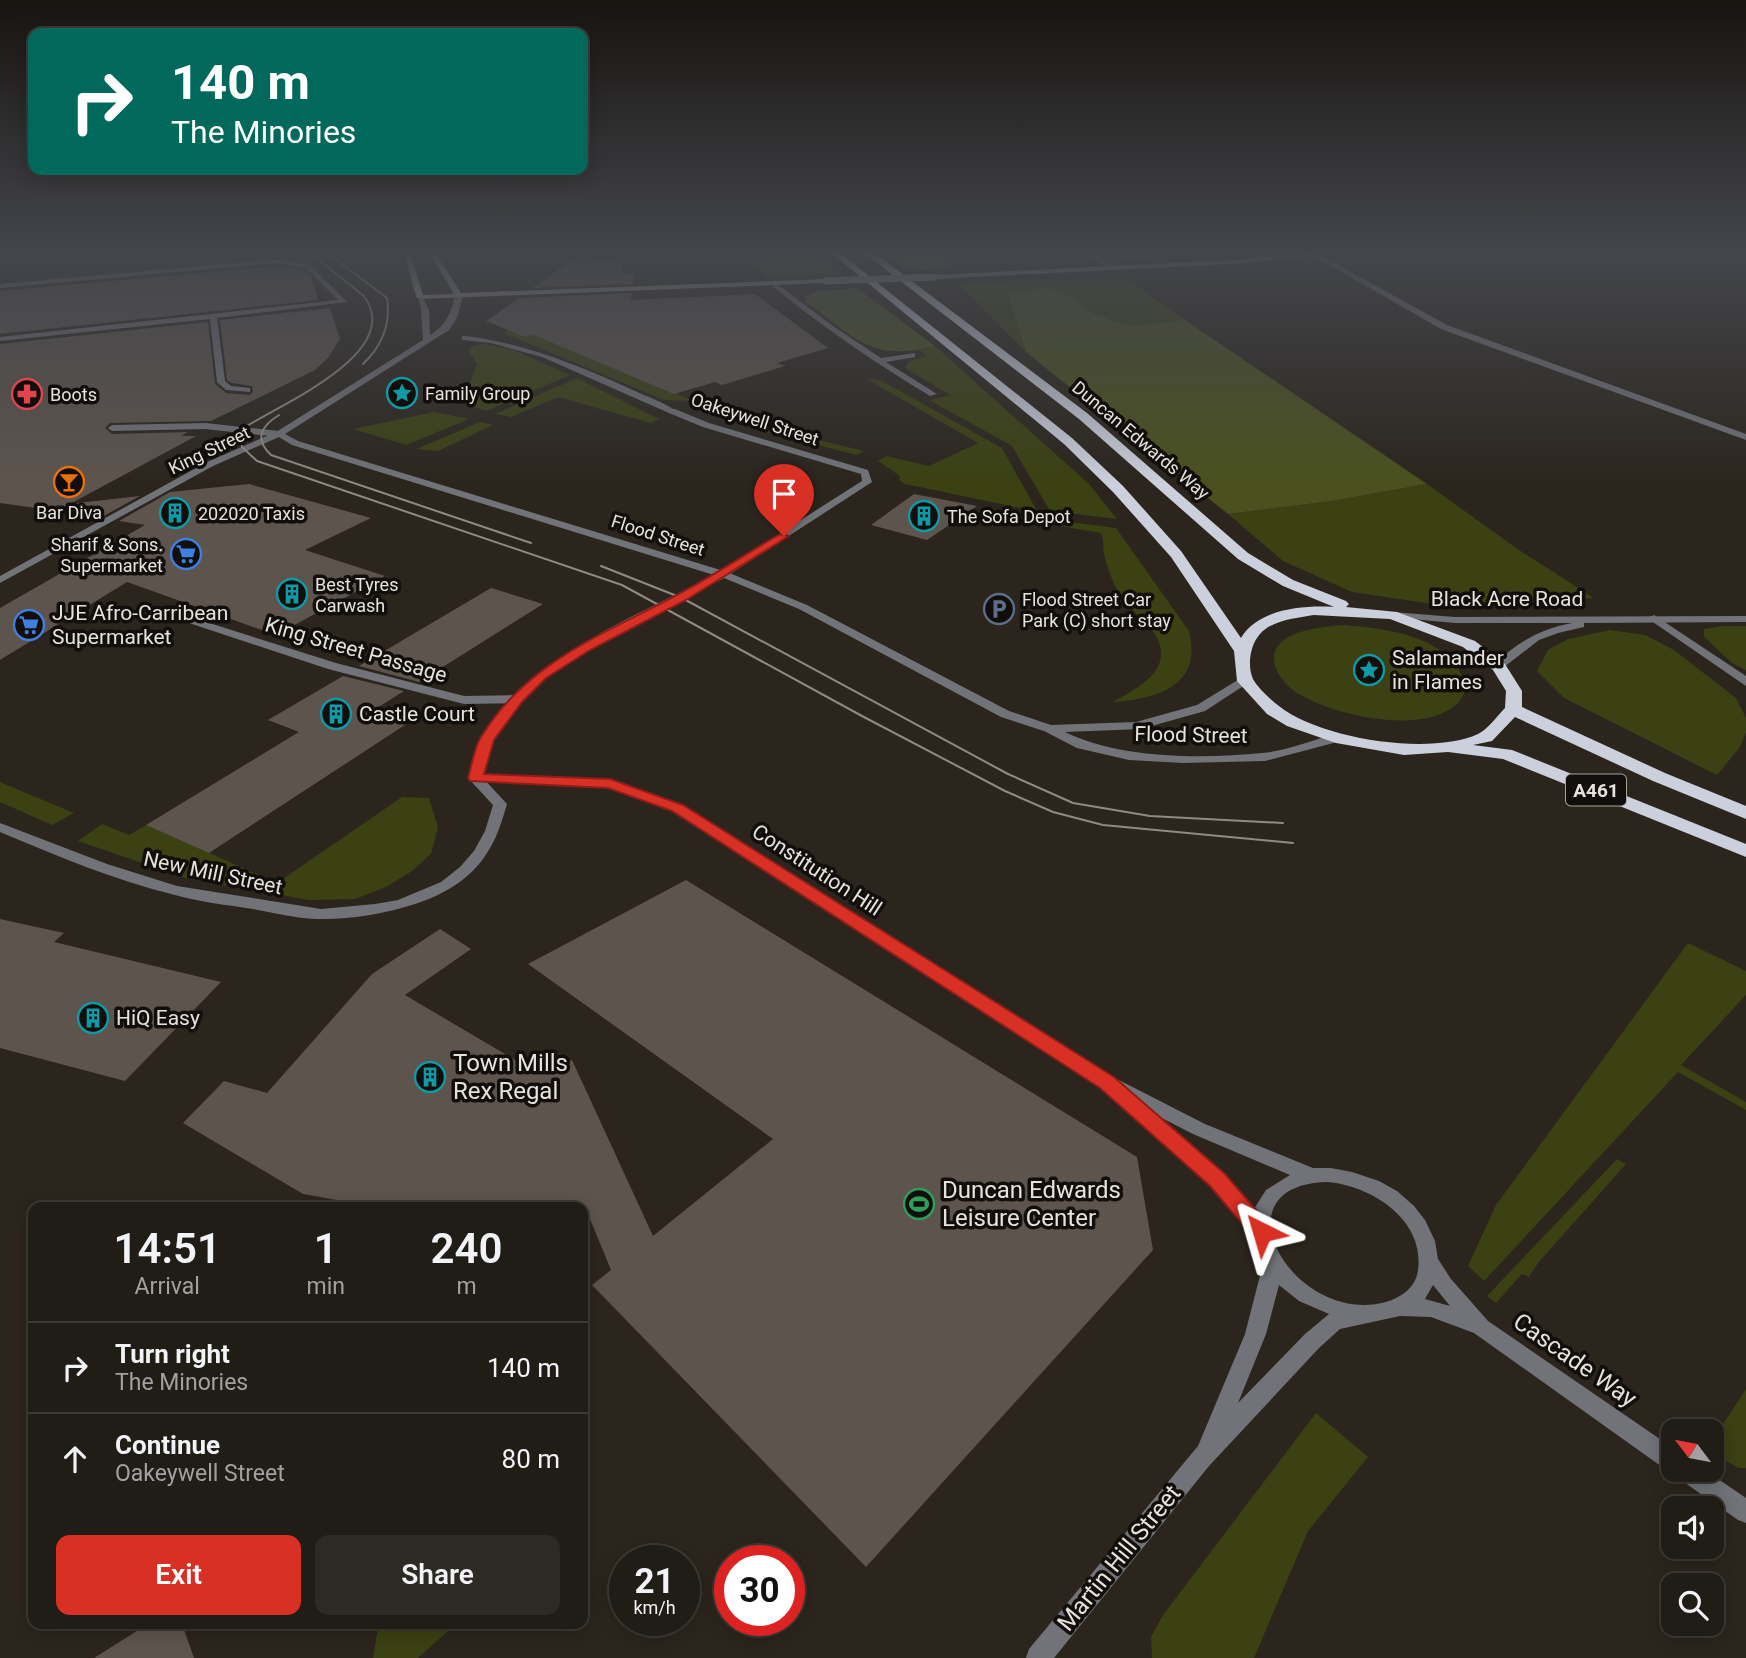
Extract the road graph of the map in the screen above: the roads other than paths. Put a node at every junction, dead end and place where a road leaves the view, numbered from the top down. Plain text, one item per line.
1 (93, 329) edge
2 (215, 329) edge
3 (426, 329) edge
4 (444, 329) edge
5 (831, 329) edge
6 (930, 329) edge
7 (969, 329) edge
8 (1451, 329) edge
9 (465, 338) dead end
10 (0, 339) edge
11 (427, 342) junction
12 (912, 355) dead end
13 (877, 361) junction
14 (247, 390) dead end
15 (933, 394) dead end
16 (111, 428) dead end
17 (279, 434) junction
18 (1746, 437) edge
19 (723, 574) junction
20 (0, 580) edge
21 (1366, 612) junction
22 (1392, 615) junction
23 (1654, 618) junction
24 (1623, 619) junction
25 (1746, 619) edge
26 (187, 620) dead end
27 (1242, 651) junction
28 (1499, 667) junction
29 (1245, 681) junction
30 (1746, 682) edge
31 (517, 699) junction
32 (1513, 709) junction
33 (1048, 728) junction
34 (1336, 738) junction
35 (1442, 748) junction
36 (475, 778) junction
37 (1746, 813) edge
38 (0, 827) edge
39 (1746, 851) edge
40 (1107, 1082) junction
41 (1312, 1176) junction
42 (1262, 1232) junction
43 (1273, 1264) junction
44 (1431, 1264) junction
45 (1400, 1307) junction
46 (1367, 1313) junction
47 (1481, 1326) junction
48 (1661, 1453) edge
49 (1201, 1458) junction
50 (1703, 1482) edge
51 (1746, 1512) edge
52 (1038, 1658) edge

1 - 10 street
2 - 14 street
3 - 11 street
4 - 11 street, King Street
5 - 13 street
6 - 27 highway
7 - 21 highway, Duncan Edwards Way
8 - 18 street
9 - 19 street, Oakeywell Street
11 - 17 street, King Street
12 - 13 street
13 - 15 street
16 - 17 street, Flood Street
17 - 19 street, Flood Street
17 - 20 street, King Street
19 - 31 street
19 - 33 street, Flood Street
21 - 22 highway
21 - 27 highway
22 - 24 street, Black Acre Road
22 - 28 highway
23 - 24 street, Black Acre Road
23 - 25 street, Black Acre Road
23 - 30 street
24 - 28 street, Black Acre Road
26 - 31 street, King Street Passage
27 - 29 highway
28 - 32 highway
29 - 33 street, Flood Street
29 - 34 highway, A461
31 - 36 street
32 - 35 highway, A461
32 - 37 highway, A461
33 - 34 street, Flood Street
34 - 35 highway, A461
35 - 39 highway, A461
36 - 38 street, New Mill Street
36 - 40 street, Constitution Hill
40 - 41 street, Constitution Hill
40 - 42 street, Constitution Hill
41 - 42 street
41 - 44 street
42 - 43 street, Martin Hill Street
43 - 46 street, Martin Hill Street
43 - 49 street, Martin Hill Street
44 - 45 street
44 - 47 street, Cascade Way
45 - 46 street, Martin Hill Street
45 - 47 street, Cascade Way
46 - 49 street, Martin Hill Street
47 - 48 street, Cascade Way
49 - 52 street, Martin Hill Street
50 - 51 street

